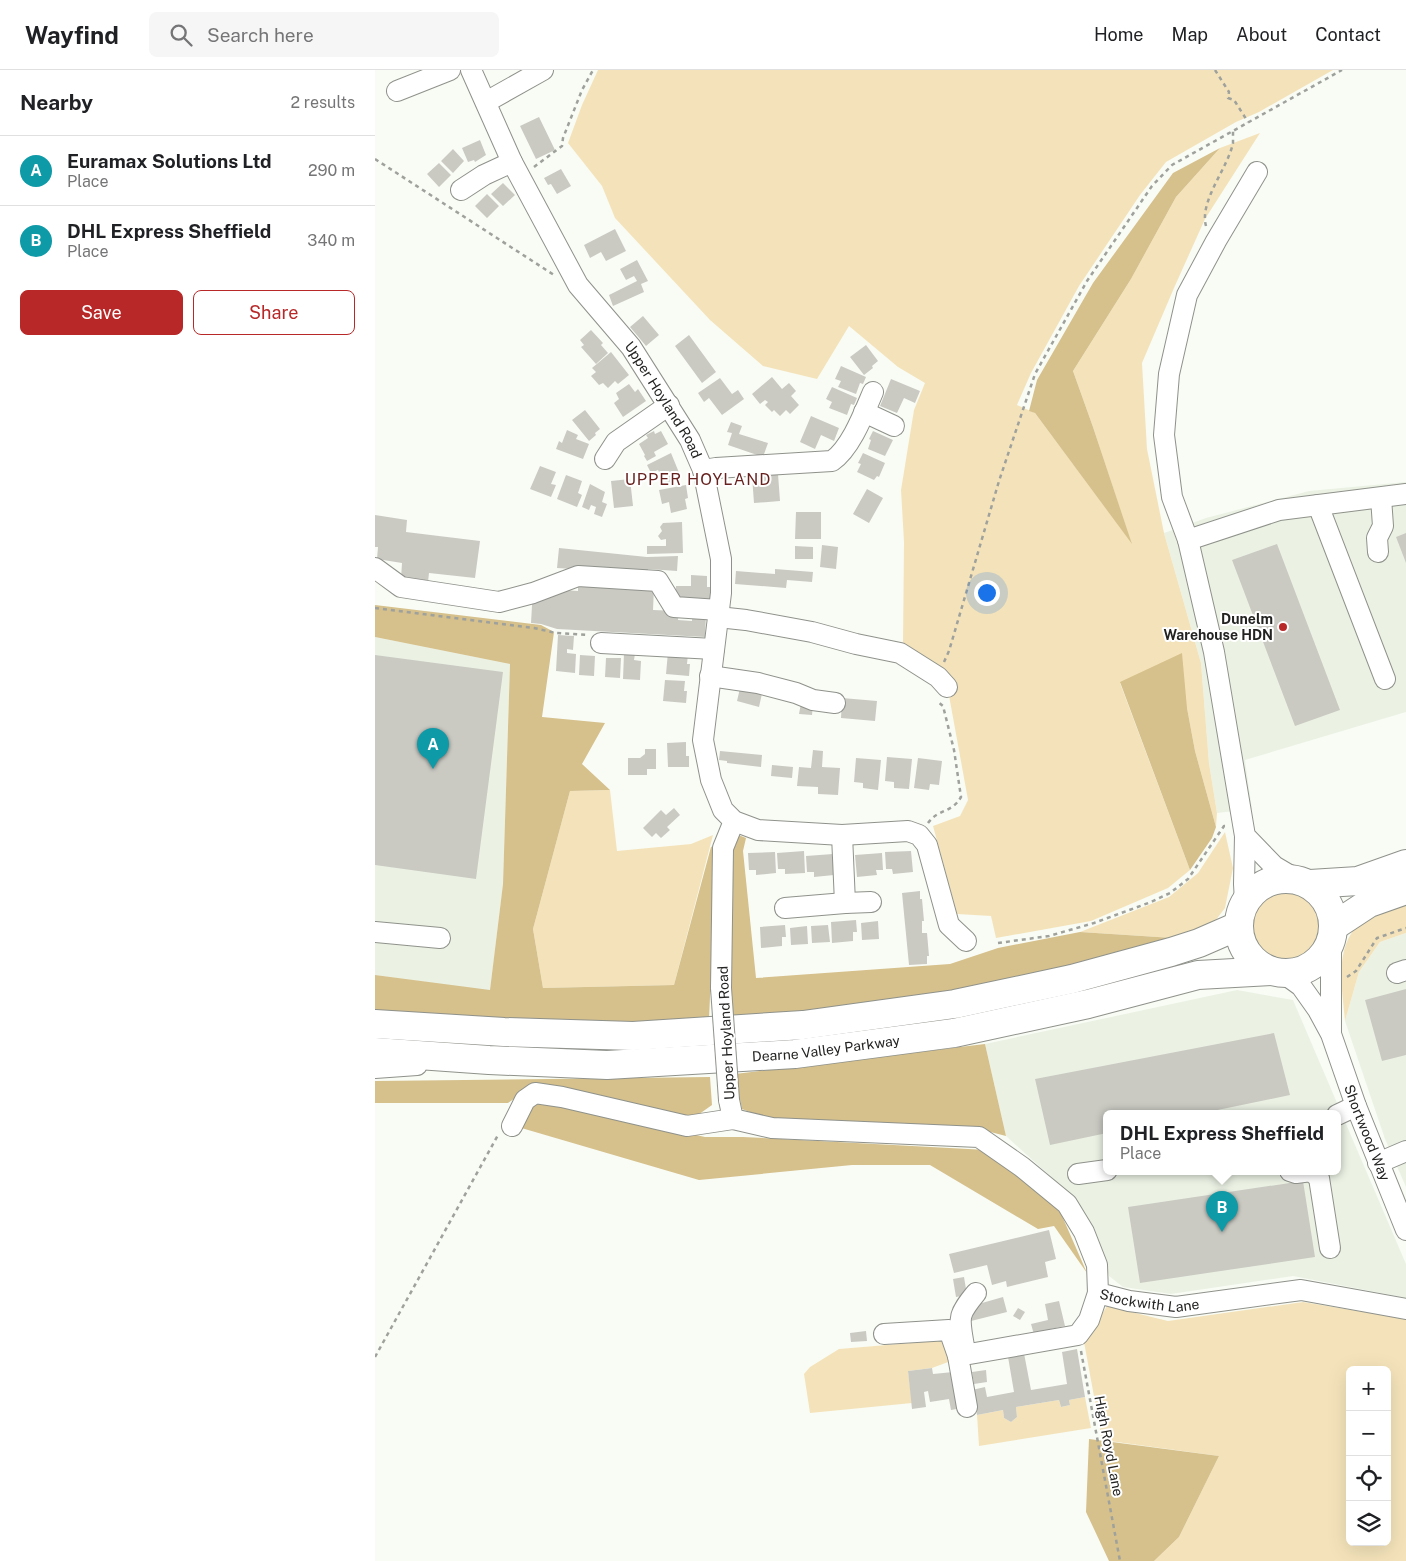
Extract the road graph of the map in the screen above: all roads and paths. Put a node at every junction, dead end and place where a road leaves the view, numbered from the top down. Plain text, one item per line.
1 (450, 70) edge
2 (543, 70) edge
3 (593, 70) edge
4 (1215, 70) edge
5 (1343, 70) edge
6 (477, 72) edge
7 (397, 91) dead end
8 (486, 102) junction
9 (1248, 122) junction
10 (1233, 131) junction
11 (375, 159) edge
12 (516, 169) junction
13 (1257, 172) dead end
14 (461, 190) dead end
15 (1216, 241) junction
16 (578, 285) junction
17 (873, 392) dead end
18 (669, 405) junction
19 (864, 412) junction
20 (894, 426) dead end
21 (605, 459) dead end
22 (703, 470) junction
23 (1406, 494) edge
24 (1381, 498) junction
25 (1318, 505) junction
26 (1187, 540) junction
27 (1378, 552) dead end
28 (375, 568) edge
29 (375, 608) edge
30 (719, 614) junction
31 (598, 639) joint
32 (713, 649) junction
33 (710, 676) junction
34 (1385, 679) dead end
35 (943, 682) junction
36 (835, 703) dead end
37 (734, 821) junction
38 (1244, 830) junction
39 (842, 835) junction
40 (919, 835) junction
41 (1406, 864) edge
42 (1303, 882) junction
43 (1406, 890) edge
44 (845, 902) junction
45 (871, 902) dead end
46 (785, 908) dead end
47 (1241, 914) junction
48 (1406, 928) edge
49 (375, 932) edge
50 (1332, 934) junction
51 (440, 938) dead end
52 (966, 941) dead end
53 (998, 943) dead end
54 (1277, 972) junction
55 (1332, 987) junction
56 (375, 1024) edge
57 (1331, 1034) junction
58 (375, 1052) edge
59 (489, 1060) junction
60 (375, 1068) edge
61 (1356, 1106) junction
62 (731, 1110) junction
63 (1341, 1113) edge
64 (515, 1121) joint
65 (979, 1137) joint
66 (1406, 1151) edge
67 (1378, 1163) junction
68 (1103, 1171) edge
69 (1079, 1174) dead end
70 (1316, 1175) edge
71 (1406, 1230) edge
72 (1329, 1248) dead end
73 (976, 1293) dead end
74 (1098, 1293) junction
75 (1406, 1309) edge
76 (884, 1334) dead end
77 (1078, 1335) junction
78 (962, 1356) junction
79 (375, 1357) edge
80 (967, 1407) dead end
81 (1120, 1561) edge

1 - 7 street
2 - 8 street
3 - 12 path
4 - 9 path
5 - 9 path
6 - 8 street, Upper Hoyland Road
8 - 12 street, Upper Hoyland Road
9 - 10 path
10 - 15 path
10 - 35 path
11 - 16 path
12 - 14 street
12 - 16 street, Upper Hoyland Road
13 - 15 street
15 - 26 street
16 - 18 street, Upper Hoyland Road
17 - 19 street
18 - 21 street
18 - 22 street, Upper Hoyland Road
19 - 20 street
19 - 22 street
22 - 30 street, Upper Hoyland Road
23 - 24 street
24 - 25 street
24 - 27 street
25 - 26 street
25 - 34 street
26 - 38 street
28 - 30 street
29 - 31 path
30 - 32 street, Upper Hoyland Road
30 - 35 street
31 - 32 street
32 - 33 street, Upper Hoyland Road
33 - 36 street
33 - 37 street, Upper Hoyland Road
35 - 40 path
37 - 39 street
37 - 62 street, Upper Hoyland Road, bridge
38 - 42 street
38 - 47 street
38 - 53 path
39 - 40 street
39 - 44 street
40 - 52 street
41 - 42 highway
42 - 47 highway
42 - 50 highway
43 - 50 highway
44 - 45 street
44 - 46 street
47 - 54 highway
47 - 56 highway, Dearne Valley Parkway
48 - 55 path
49 - 51 street
50 - 54 highway
50 - 55 street, Shortwood Way
54 - 57 street, Shortwood Way
54 - 59 highway, Dearne Valley Parkway
55 - 57 street, Shortwood Way
57 - 61 street, Shortwood Way
58 - 59 highway, Dearne Valley Parkway
59 - 60 street
61 - 63 street
61 - 67 street, Shortwood Way
62 - 64 street
62 - 65 street, Upper Hoyland Road
64 - 79 path
65 - 74 street, Stockwith Lane
66 - 67 street
67 - 71 street, Shortwood Way
68 - 69 street
70 - 72 street
73 - 78 street
74 - 75 street, Stockwith Lane
74 - 77 street
76 - 78 street
77 - 78 street
77 - 81 path, High Royd Lane
78 - 80 street

